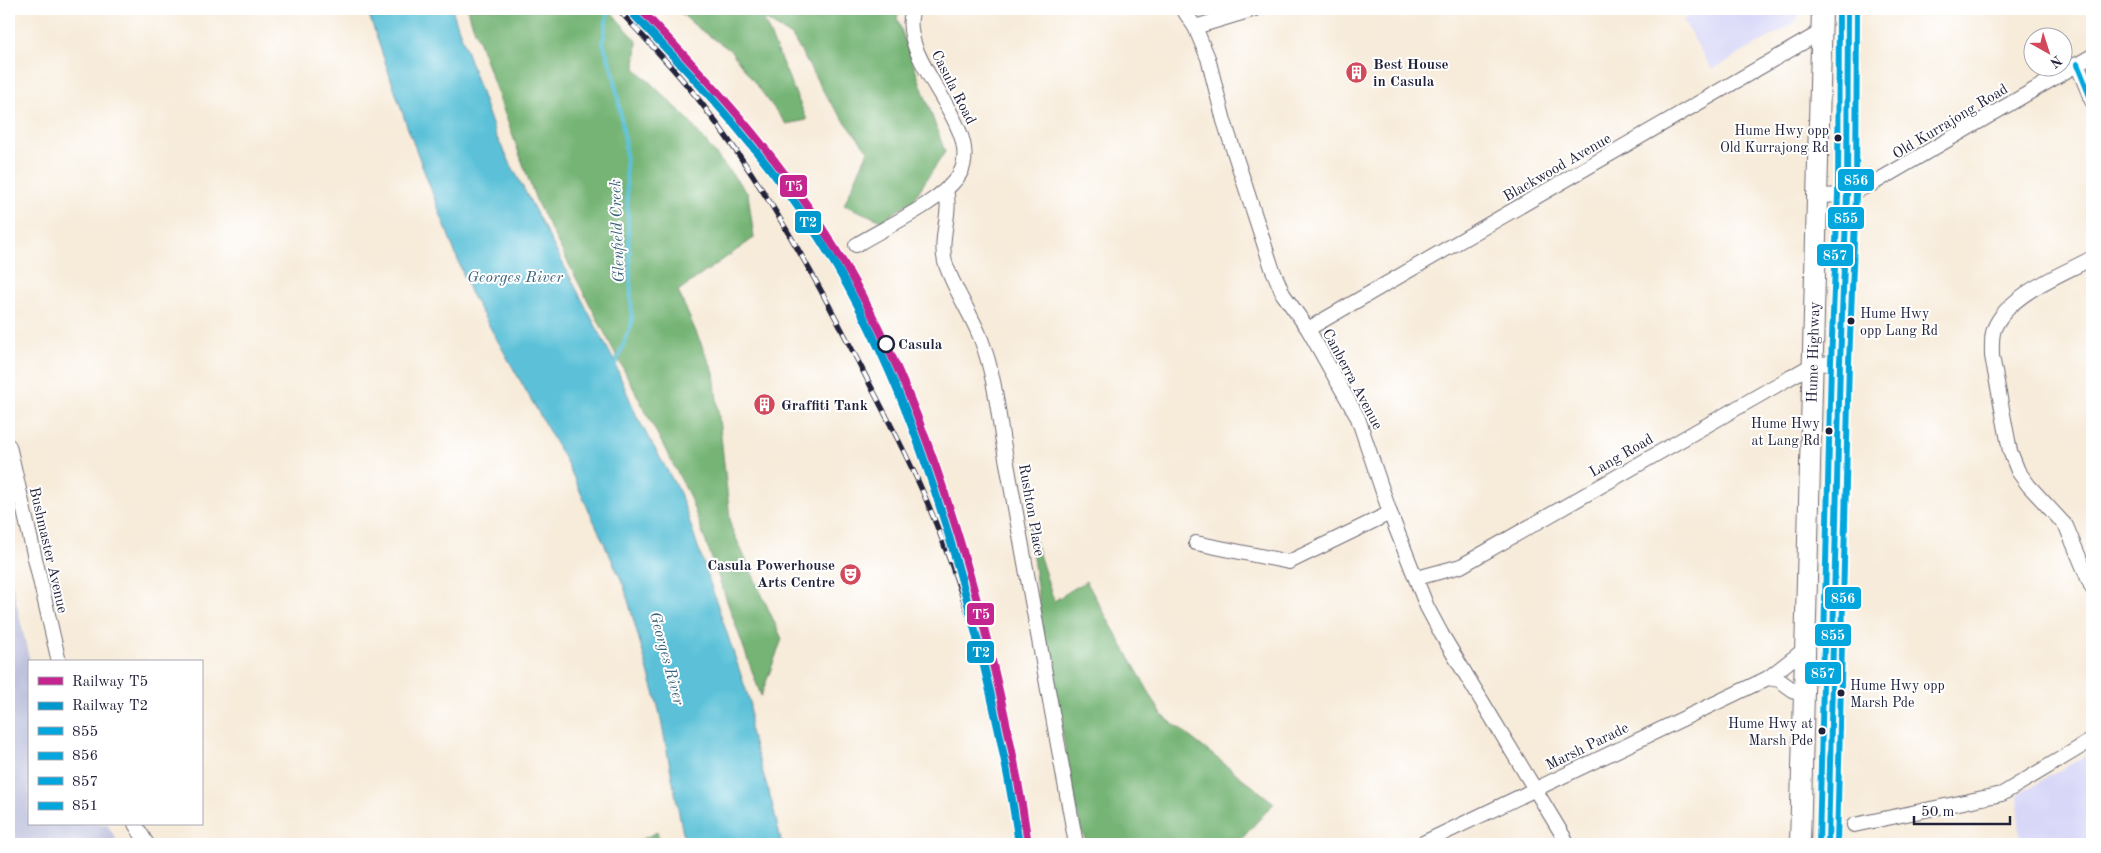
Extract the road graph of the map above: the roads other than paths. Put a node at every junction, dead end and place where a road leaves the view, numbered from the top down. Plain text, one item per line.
1 (913, 9) edge
2 (1183, 9) edge
3 (1255, 9) edge
4 (1822, 9) edge
5 (1848, 9) edge
6 (1195, 27) junction
7 (1821, 32) junction
8 (2092, 56) edge
9 (2077, 64) junction
10 (2092, 101) edge
11 (946, 190) junction
12 (1847, 195) junction
13 (1818, 196) junction
14 (856, 245) dead end
15 (2092, 258) edge
16 (1308, 328) junction
17 (1840, 362) junction
18 (1812, 365) junction
19 (9, 446) edge
20 (1390, 513) junction
21 (1196, 543) dead end
22 (1417, 578) junction
23 (2092, 588) edge
24 (1805, 649) junction
25 (59, 660) edge
26 (1768, 678) junction
27 (1803, 697) junction
28 (2092, 740) edge
29 (1535, 789) junction
30 (1854, 825) dead end
31 (136, 826) edge
32 (147, 844) edge
33 (1076, 844) edge
34 (1421, 844) edge
35 (1568, 844) edge
36 (1800, 844) edge
37 (1828, 844) edge

1 - 11 street, Casula Road
2 - 6 street
3 - 6 street
4 - 7 highway, Hume Highway
5 - 12 highway, Hume Highway
6 - 16 street, Canberra Avenue
7 - 13 highway, Hume Highway
7 - 16 street, Blackwood Avenue
8 - 9 street, Old Kurrajong Road
9 - 10 street
9 - 12 street, Old Kurrajong Road
11 - 14 street, Casula Road
11 - 33 street, Rushton Place
12 - 13 street, Old Kurrajong Road
12 - 17 highway, Hume Highway
13 - 18 highway, Hume Highway
15 - 23 street
16 - 20 street, Canberra Avenue
17 - 18 street, Lang Road
17 - 37 highway, Hume Highway
18 - 22 street, Lang Road
18 - 24 highway, Hume Highway
19 - 25 street, Bushmaster Avenue
20 - 21 street
20 - 22 street, Canberra Avenue
22 - 29 street, Canberra Avenue
24 - 26 street, Marsh Parade
24 - 27 highway, Hume Highway
26 - 27 street
26 - 29 street, Marsh Parade
27 - 36 highway, Hume Highway
28 - 30 street
29 - 34 street, Marsh Parade
29 - 35 street, Canberra Avenue
31 - 32 street

